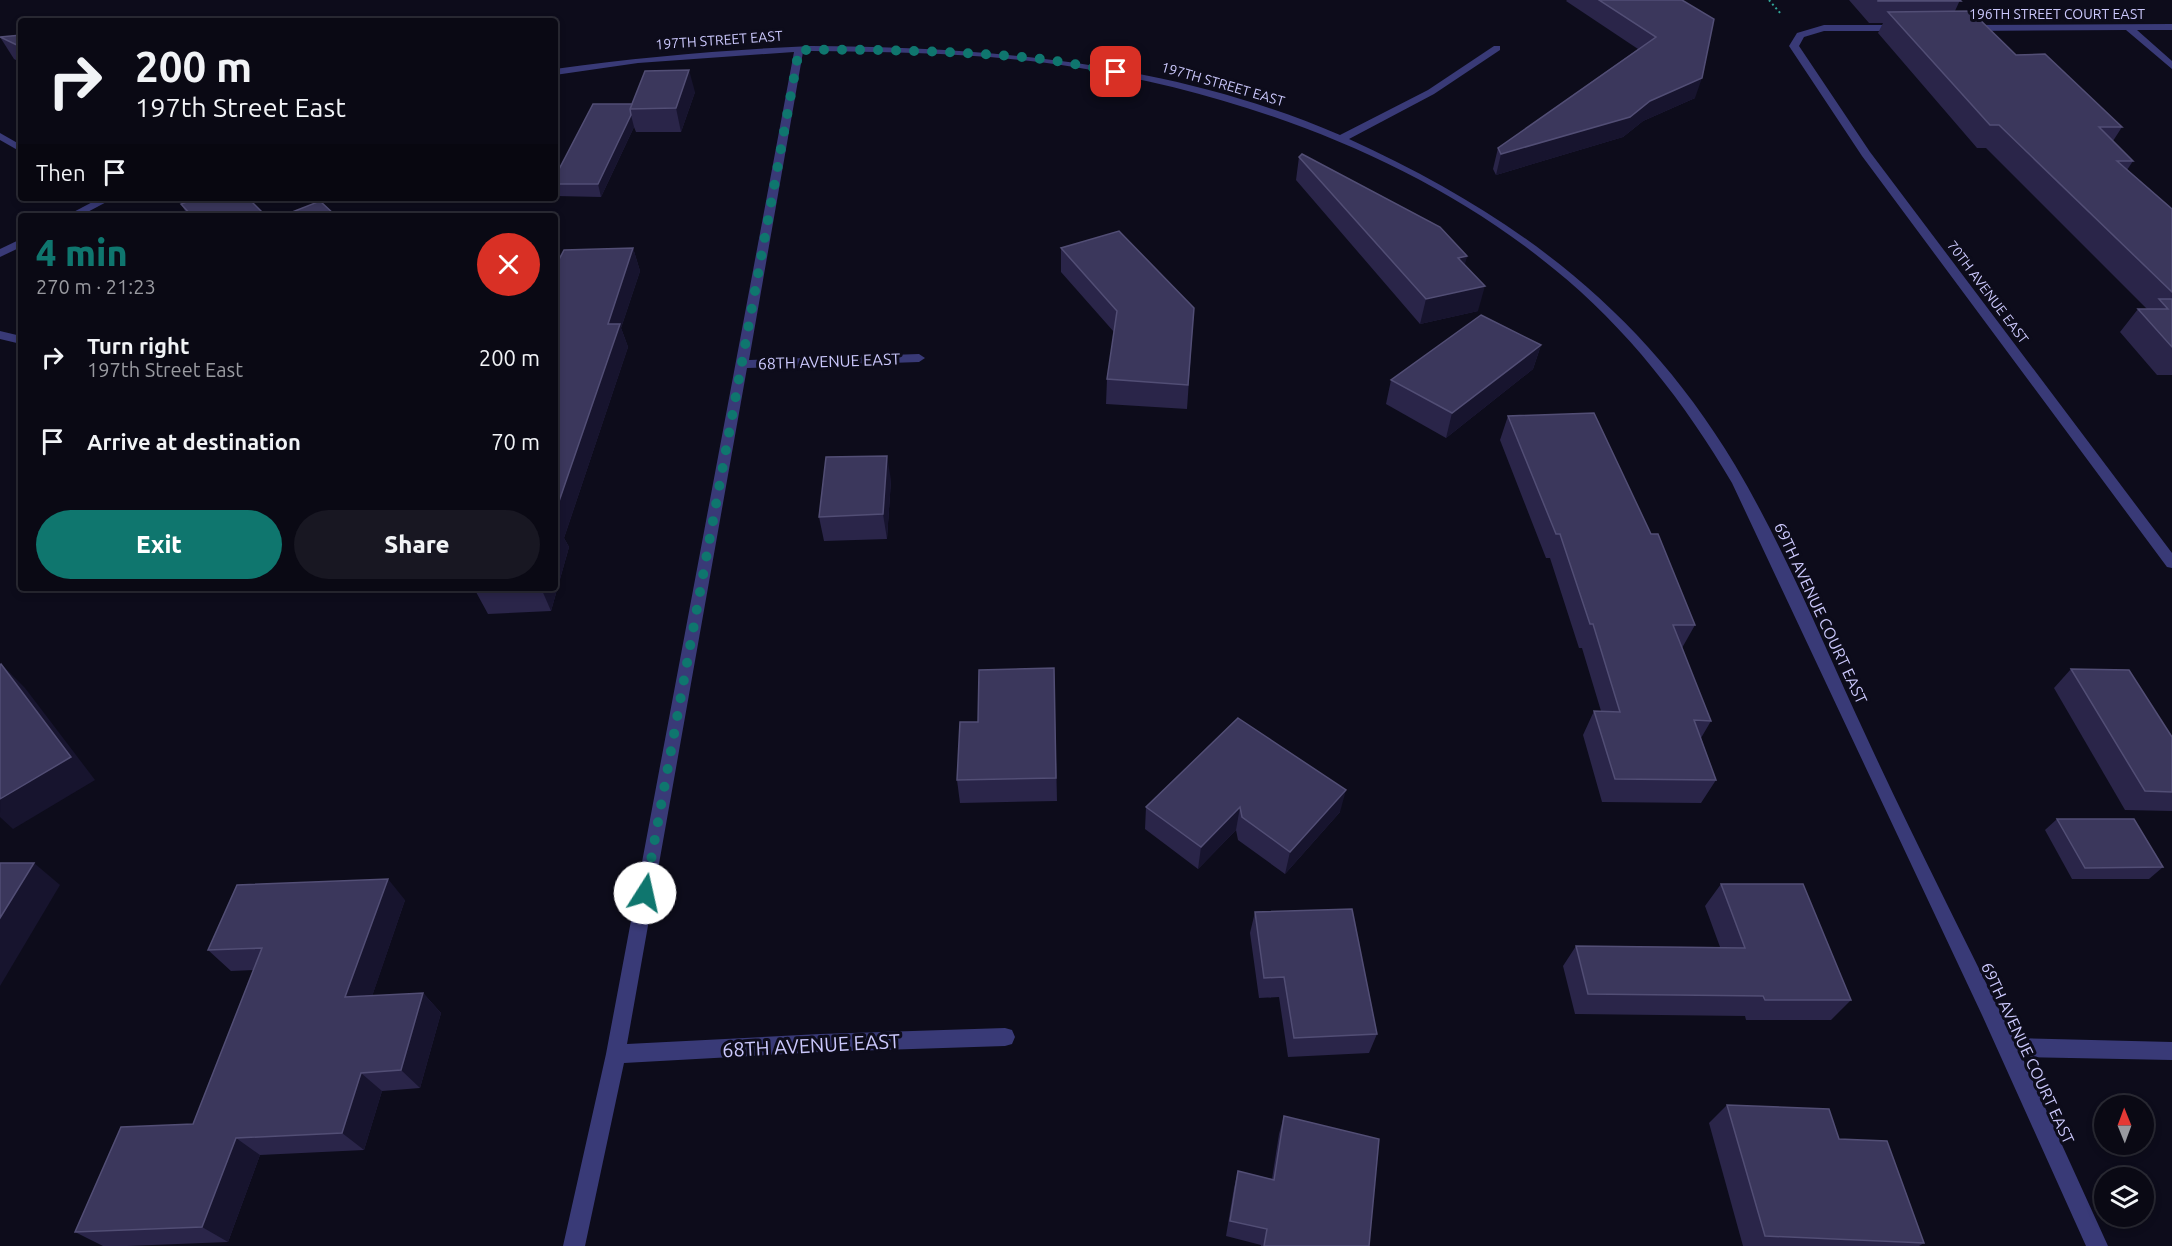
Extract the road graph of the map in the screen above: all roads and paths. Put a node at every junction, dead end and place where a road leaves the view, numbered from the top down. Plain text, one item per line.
1 (2128, 27) junction
2 (2172, 27) edge
3 (1906, 28) edge
4 (1953, 28) edge
5 (1497, 48) dead end
6 (799, 50) junction
7 (2172, 66) edge
8 (558, 72) edge
9 (0, 136) edge
10 (1339, 140) junction
11 (18, 147) edge
12 (101, 201) edge
13 (77, 213) edge
14 (18, 244) edge
15 (0, 254) edge
16 (0, 335) edge
17 (18, 339) edge
18 (919, 358) dead end
19 (740, 364) junction
20 (2172, 563) edge
21 (1005, 1037) dead end
22 (2007, 1047) junction
23 (2172, 1051) edge
24 (616, 1054) junction
25 (574, 1246) edge
26 (2097, 1246) edge

1 - 2 street, 196TH STREET COURT EAST
1 - 4 street, 196TH STREET COURT EAST
1 - 7 street
3 - 20 street, 70TH AVENUE EAST
5 - 10 street
6 - 8 street, 197TH STREET EAST
6 - 10 street, 197TH STREET EAST
6 - 19 street, 68TH AVENUE EAST
9 - 11 street
10 - 22 street, 69TH AVENUE COURT EAST
12 - 13 street
14 - 15 street
16 - 17 street
18 - 19 street, 68TH AVENUE EAST
19 - 24 street, 68TH AVENUE EAST
21 - 24 street, 68TH AVENUE EAST
22 - 23 street
22 - 26 street, 69TH AVENUE COURT EAST
24 - 25 street, 68TH AVENUE EAST

